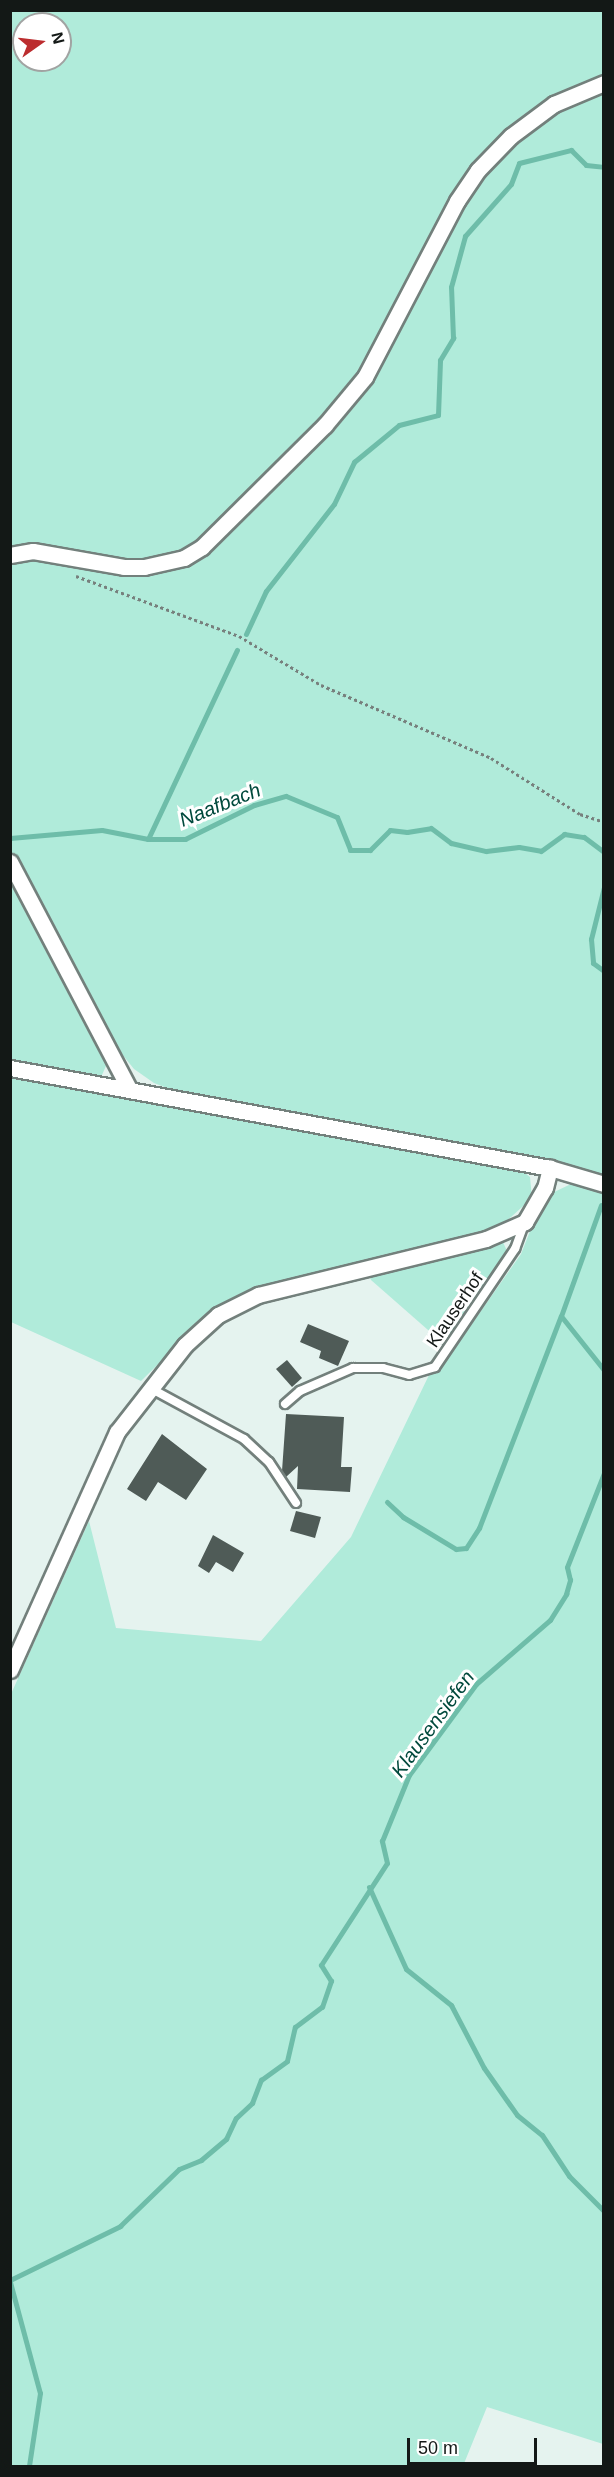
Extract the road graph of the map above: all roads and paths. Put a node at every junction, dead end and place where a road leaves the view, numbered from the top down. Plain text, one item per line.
1 (603, 83) edge
2 (10, 555) edge
3 (69, 572) dead end
4 (603, 822) edge
5 (10, 862) edge
6 (10, 1068) edge
7 (129, 1089) junction
8 (550, 1168) junction
9 (603, 1184) edge
10 (525, 1222) junction
11 (149, 1387) junction
12 (285, 1404) dead end
13 (296, 1503) dead end
14 (10, 1670) edge

1 - 2 street
3 - 4 path
5 - 7 street
6 - 7 street
7 - 8 street
8 - 9 street
8 - 10 street
10 - 11 street
10 - 12 lane, Klauserhof
11 - 13 lane
11 - 14 street

